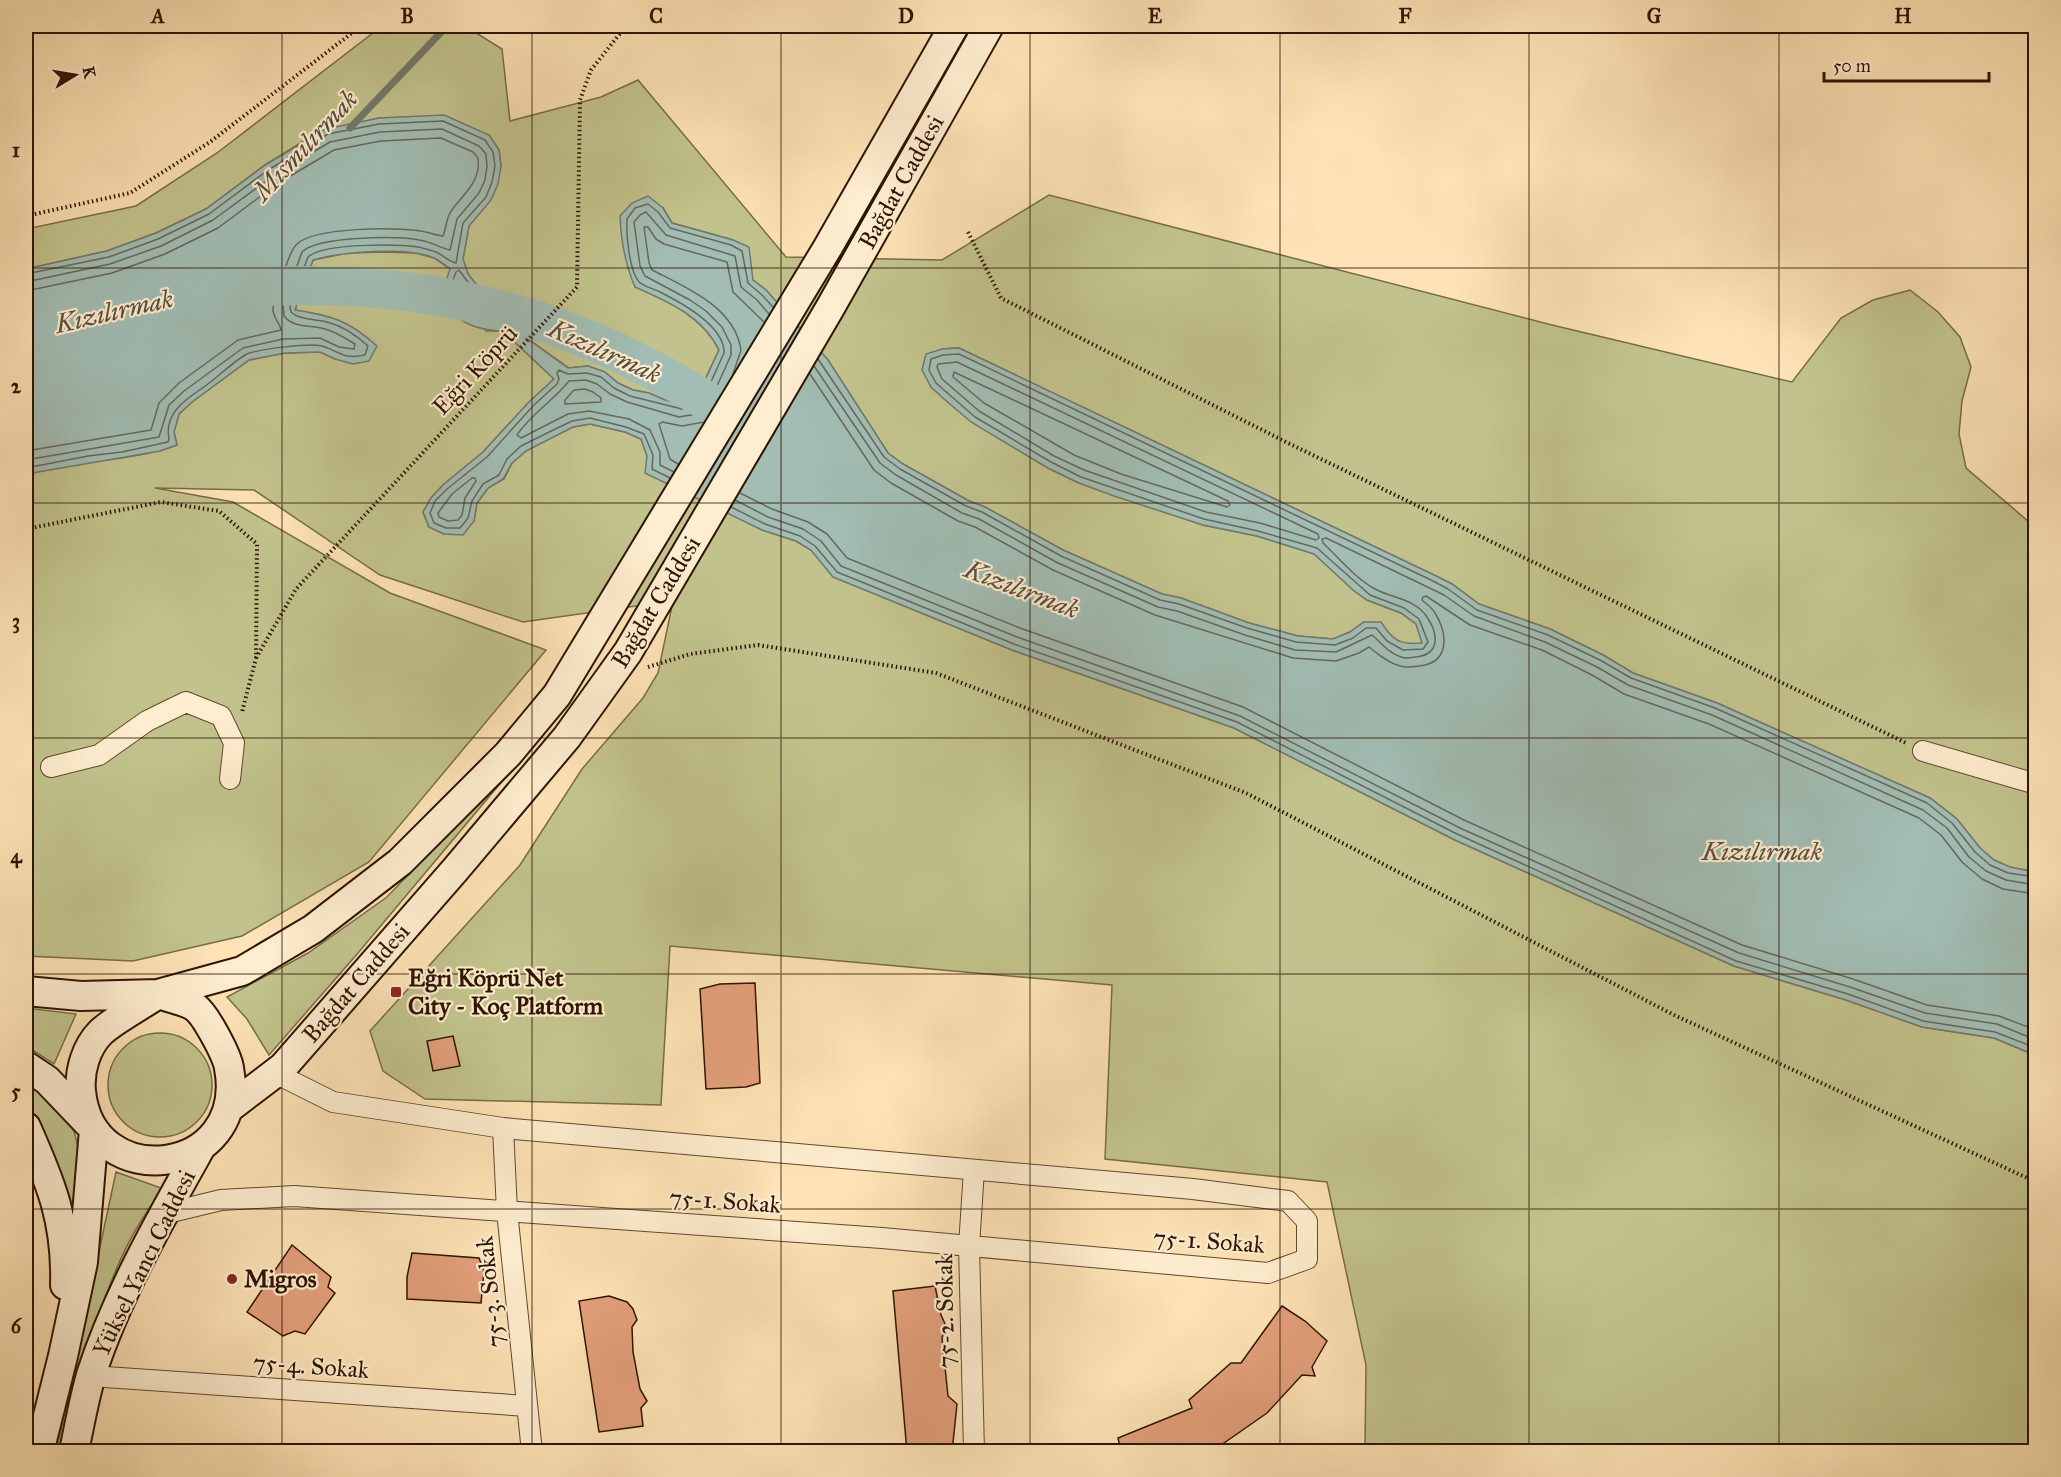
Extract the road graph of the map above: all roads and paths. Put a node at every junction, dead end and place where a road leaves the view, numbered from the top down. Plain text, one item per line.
1 (361, 26) edge
2 (626, 26) edge
3 (954, 26) edge
4 (989, 26) edge
5 (26, 216) edge
6 (968, 232) dead end
7 (26, 529) edge
8 (256, 658) junction
9 (609, 679) junction
10 (234, 743) junction
11 (1923, 751) joint
12 (51, 766) dead end
13 (230, 779) dead end
14 (2036, 784) edge
15 (26, 991) edge
16 (158, 994) junction
17 (26, 1066) edge
18 (275, 1073) junction
19 (229, 1108) junction
20 (26, 1127) edge
21 (503, 1128) junction
22 (94, 1130) junction
23 (201, 1147) junction
24 (974, 1170) junction
25 (2036, 1182) edge
26 (507, 1211) junction
27 (163, 1214) junction
28 (969, 1246) junction
29 (63, 1356) junction
30 (91, 1376) junction
31 (527, 1406) junction
32 (39, 1452) edge
33 (74, 1452) edge
34 (532, 1452) edge
35 (974, 1452) edge

1 - 5 path
2 - 8 path, Eğri Köprü
3 - 16 main road, Bağdat Caddesi
4 - 9 main road, Bağdat Caddesi
6 - 11 path
7 - 8 path
8 - 10 path
9 - 18 main road, Bağdat Caddesi
9 - 25 path
10 - 12 street
10 - 13 street
11 - 14 street
15 - 16 main road
16 - 19 main road
16 - 22 main road
17 - 22 main road
18 - 19 main road, Bağdat Caddesi
18 - 21 street, 75-1. Sokak
19 - 23 main road
20 - 29 main road
21 - 24 street, 75-1. Sokak
21 - 26 street, 75-3. Sokak
22 - 23 main road
22 - 29 main road, Yüksel Yancı Caddesi
23 - 27 main road, Yüksel Yancı Caddesi
24 - 28 street, 75-2. Sokak
24 - 28 street, 75-1. Sokak
26 - 27 street, 75-1. Sokak
26 - 28 street, 75-1. Sokak
26 - 31 street, 75-3. Sokak
27 - 30 main road, Yüksel Yancı Caddesi
28 - 35 street, 75-2. Sokak
29 - 32 main road, Yüksel Yancı Caddesi
30 - 31 street, 75-4. Sokak
30 - 33 main road, Yüksel Yancı Caddesi
31 - 34 street, 75-3. Sokak

